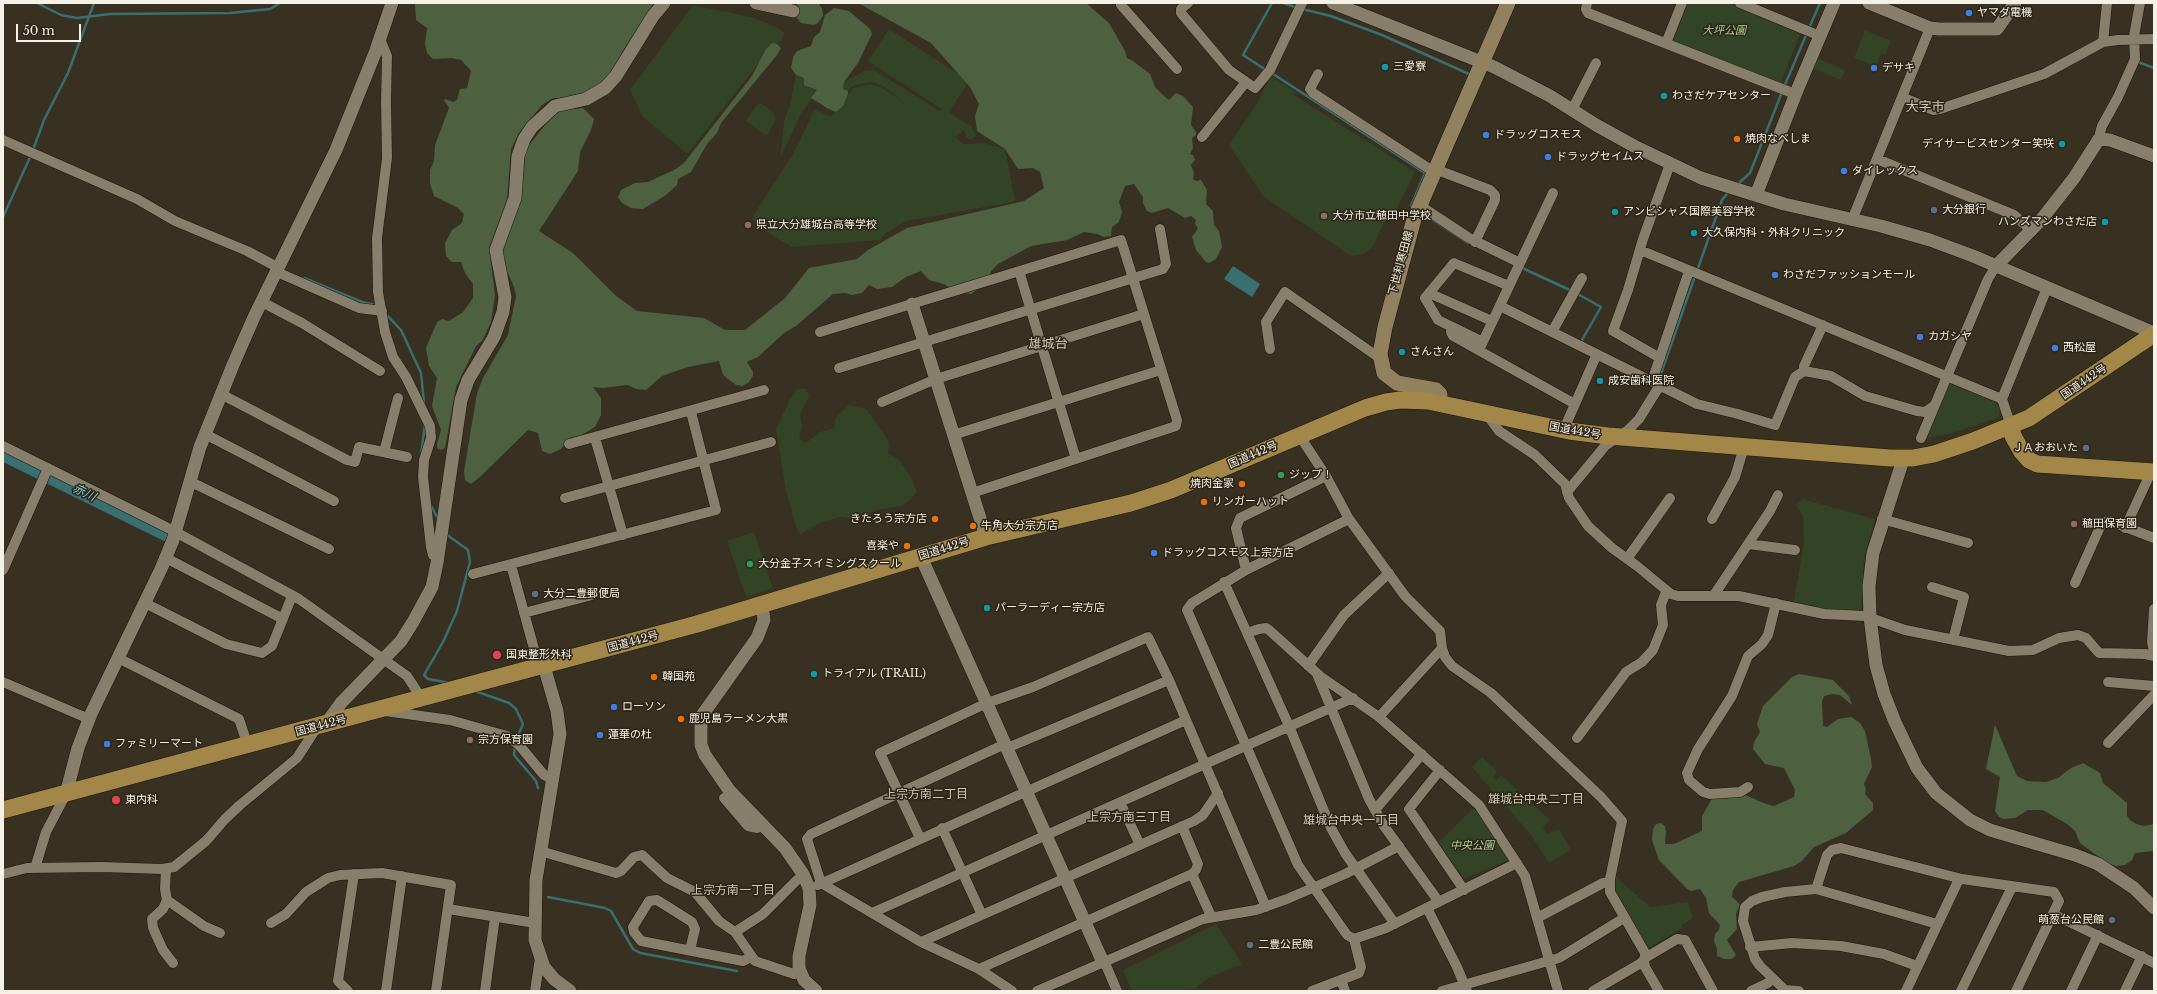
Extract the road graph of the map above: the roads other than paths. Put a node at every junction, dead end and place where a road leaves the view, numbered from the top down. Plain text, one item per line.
1 (392, 3) edge
2 (664, 3) edge
3 (756, 3) edge
4 (1122, 3) edge
5 (1188, 3) edge
6 (1333, 3) edge
7 (1508, 3) edge
8 (1587, 3) edge
9 (1682, 3) edge
10 (1740, 3) edge
11 (1834, 3) edge
12 (1869, 3) edge
13 (2015, 3) edge
14 (2107, 3) edge
15 (2140, 3) edge
16 (1299, 4) edge
17 (793, 11) dead end
18 (1930, 28) junction
19 (1816, 34) junction
20 (380, 39) junction
21 (2134, 39) junction
22 (2154, 39) edge
23 (2103, 42) junction
24 (1666, 43) junction
25 (1483, 62) junction
26 (1596, 63) dead end
27 (1177, 69) dead end
28 (1318, 74) dead end
29 (1246, 82) junction
30 (1792, 93) junction
31 (1902, 97) junction
32 (1572, 110) junction
33 (1202, 137) dead end
34 (2101, 139) junction
35 (3, 140) edge
36 (2154, 156) edge
37 (1877, 159) junction
38 (1670, 164) junction
39 (1435, 170) junction
40 (1553, 193) dead end
41 (1756, 195) junction
42 (1419, 205) junction
43 (1852, 220) junction
44 (1160, 229) dead end
45 (2032, 230) junction
46 (1475, 242) junction
47 (1640, 250) junction
48 (1520, 263) junction
49 (1996, 266) junction
50 (278, 270) junction
51 (1019, 271) junction
52 (1689, 271) junction
53 (1133, 278) junction
54 (1582, 278) dead end
55 (1509, 286) junction
56 (2047, 288) junction
57 (1429, 293) junction
58 (262, 302) junction
59 (912, 304) junction
60 (1500, 306) junction
61 (1030, 310) junction
62 (382, 311) junction
63 (1144, 314) junction
64 (1492, 321) junction
65 (1823, 326) junction
66 (820, 332) dead end
67 (1552, 332) junction
68 (2154, 333) edge
69 (924, 342) junction
70 (1041, 346) junction
71 (1481, 346) junction
72 (2154, 347) edge
73 (1270, 349) dead end
74 (1597, 354) junction
75 (1660, 358) junction
76 (1381, 359) junction
77 (839, 368) dead end
78 (1161, 370) junction
79 (380, 371) dead end
80 (1804, 371) junction
81 (1947, 377) junction
82 (936, 379) junction
83 (1656, 383) junction
84 (764, 390) dead end
85 (221, 394) junction
86 (398, 398) dead end
87 (2002, 399) junction
88 (882, 402) dead end
89 (1058, 402) junction
90 (1439, 403) junction
91 (1575, 404) junction
92 (1935, 405) junction
93 (691, 412) junction
94 (1485, 412) junction
95 (1564, 430) junction
96 (2012, 431) junction
97 (205, 434) junction
98 (954, 435) junction
99 (1299, 435) junction
100 (1618, 437) junction
101 (595, 438) junction
102 (1921, 438) dead end
103 (771, 442) dead end
104 (569, 444) dead end
105 (3, 446) edge
106 (1744, 447) junction
107 (384, 452) junction
108 (407, 457) dead end
109 (1076, 459) junction
110 (1897, 459) junction
111 (704, 461) junction
112 (48, 468) junction
113 (2153, 472) edge
114 (1326, 476) junction
115 (191, 482) junction
116 (610, 486) junction
117 (1568, 492) junction
118 (972, 493) junction
119 (1778, 495) dead end
120 (564, 498) dead end
121 (1670, 498) dead end
122 (334, 501) dead end
123 (1349, 519) junction
124 (1712, 519) dead end
125 (1882, 519) junction
126 (2125, 528) junction
127 (176, 533) junction
128 (623, 535) junction
129 (986, 537) junction
130 (2154, 538) edge
131 (1968, 543) dead end
132 (1748, 544) junction
133 (329, 549) dead end
134 (1795, 550) dead end
135 (438, 556) junction
136 (921, 556) junction
137 (166, 558) junction
138 (1627, 558) junction
139 (511, 564) junction
140 (3, 570) edge
141 (1246, 570) junction
142 (1389, 573) junction
143 (473, 574) dead end
144 (1224, 582) junction
145 (2075, 583) dead end
146 (1932, 587) dead end
147 (1666, 592) junction
148 (592, 595) dead end
149 (1714, 595) junction
150 (292, 596) junction
151 (145, 603) junction
152 (1776, 603) junction
153 (762, 605) junction
154 (2154, 609) edge
155 (524, 613) junction
156 (1870, 617) junction
157 (283, 619) junction
158 (1247, 633) junction
159 (1953, 640) junction
160 (1442, 648) junction
161 (2154, 652) edge
162 (2154, 656) edge
163 (118, 658) junction
164 (384, 659) junction
165 (1308, 666) junction
166 (542, 667) junction
167 (1316, 673) junction
168 (1169, 680) junction
169 (3, 682) edge
170 (2108, 682) dead end
171 (2154, 686) edge
172 (2154, 695) edge
173 (1353, 698) junction
174 (422, 699) junction
175 (987, 703) junction
176 (1331, 708) junction
177 (379, 711) junction
178 (1379, 717) junction
179 (89, 719) junction
180 (1186, 720) junction
181 (321, 726) junction
182 (1289, 726) junction
183 (1577, 738) dead end
184 (2108, 743) dead end
185 (248, 746) junction
186 (1006, 746) junction
187 (1246, 746) junction
188 (1422, 754) junction
189 (1205, 764) junction
190 (1440, 770) junction
191 (552, 779) junction
192 (1748, 787) dead end
193 (1026, 790) junction
194 (899, 793) junction
195 (1218, 793) junction
196 (66, 794) junction
197 (724, 798) dead end
198 (1120, 802) junction
199 (3, 810) edge
200 (1375, 810) junction
201 (763, 826) junction
202 (1182, 826) junction
203 (942, 828) junction
204 (1046, 835) junction
205 (920, 838) junction
206 (1140, 845) junction
207 (1399, 846) junction
208 (540, 851) junction
209 (1517, 863) junction
210 (35, 868) junction
211 (166, 869) junction
212 (1356, 869) junction
213 (962, 872) junction
214 (3, 874) edge
215 (354, 874) junction
216 (1192, 874) junction
217 (402, 876) junction
218 (1066, 878) junction
219 (1959, 878) junction
220 (807, 882) junction
221 (1610, 882) junction
222 (822, 883) junction
223 (2012, 887) junction
224 (1313, 888) junction
225 (1816, 889) junction
226 (1464, 890) junction
227 (167, 900) junction
228 (1439, 902) junction
229 (1266, 907) junction
230 (1427, 908) junction
231 (2154, 908) edge
232 (448, 909) junction
233 (872, 913) junction
234 (2053, 914) junction
235 (982, 915) junction
236 (1210, 916) junction
237 (495, 917) junction
238 (1537, 918) junction
239 (1624, 918) junction
240 (1085, 921) junction
241 (271, 923) dead end
242 (535, 923) junction
243 (1394, 924) junction
244 (1937, 924) junction
245 (735, 932) junction
246 (220, 933) dead end
247 (2098, 936) junction
248 (1354, 939) junction
249 (920, 942) junction
250 (1750, 947) junction
251 (690, 950) junction
252 (751, 956) junction
253 (2142, 956) junction
254 (540, 958) junction
255 (1645, 959) junction
256 (1549, 960) junction
257 (173, 963) dead end
258 (1105, 963) junction
259 (2154, 963) edge
260 (1917, 966) junction
261 (979, 969) junction
262 (800, 972) junction
263 (1772, 978) junction
264 (1341, 980) junction
265 (1465, 987) edge
266 (538, 990) edge
267 (348, 991) edge
268 (386, 991) edge
269 (436, 991) edge
270 (485, 991) edge
271 (570, 991) edge
272 (816, 991) edge
273 (1012, 991) edge
274 (1037, 991) edge
275 (1117, 991) edge
276 (1312, 991) edge
277 (1345, 991) edge
278 (1442, 991) edge
279 (1558, 991) edge
280 (1593, 991) edge
281 (1659, 991) edge
282 (1713, 991) edge
283 (1751, 991) edge
284 (1785, 991) edge
285 (1799, 991) edge
286 (1906, 991) edge
287 (1961, 991) edge
288 (2016, 991) edge
289 (2071, 991) edge
290 (2125, 991) edge

1 - 20 street
2 - 135 street
3 - 17 street
4 - 27 street
5 - 29 street
6 - 25 street
7 - 25 main road, 下世利寒田線
8 - 24 street
9 - 24 street
10 - 19 street
11 - 19 street
12 - 18 street
13 - 18 street
14 - 23 street
15 - 21 street
16 - 29 street
18 - 31 street
19 - 30 street
20 - 50 street
20 - 62 street
21 - 22 street
21 - 23 street
21 - 34 street
23 - 31 street
24 - 30 street
25 - 32 street
25 - 39 main road, 下世利寒田線
26 - 32 street
28 - 39 street
29 - 33 street
30 - 41 street
31 - 37 street
32 - 38 street
34 - 36 street
34 - 45 street
35 - 50 street
37 - 43 street
37 - 45 street
38 - 41 street
38 - 47 street
39 - 42 main road, 下世利寒田線
39 - 46 street
40 - 48 street
41 - 43 street
42 - 46 street
42 - 76 main road, 下世利寒田線
43 - 49 street
44 - 53 street
45 - 49 street
46 - 48 street
47 - 52 street
47 - 75 street
48 - 55 street
49 - 56 street
49 - 81 street
50 - 58 street
50 - 62 street
51 - 53 street
51 - 59 street
51 - 61 street
52 - 65 street
52 - 75 street
53 - 61 street
53 - 63 street
54 - 67 street
55 - 57 street
55 - 60 street
56 - 68 street
56 - 87 street
57 - 64 street
57 - 71 street
58 - 79 street
58 - 85 street
59 - 66 street
59 - 69 street
60 - 64 street
60 - 67 street
61 - 69 street
61 - 70 street
62 - 135 street
63 - 70 street
63 - 78 street
64 - 71 street
65 - 80 street
65 - 81 street
67 - 74 street
68 - 96 highway, 国道442号
69 - 77 street
69 - 82 street
70 - 82 street
70 - 89 street
71 - 91 street
72 - 96 highway, 国道442号
73 - 76 street
74 - 83 street
74 - 91 street
75 - 83 street
76 - 90 main road, 下世利寒田線
78 - 89 street
78 - 109 street
80 - 83 street
80 - 92 street
81 - 87 street
81 - 92 street
82 - 88 street
82 - 98 street
83 - 100 street
84 - 93 street
85 - 97 street
85 - 107 street
86 - 107 street
87 - 96 street
89 - 98 street
89 - 109 street
90 - 94 highway, 国道442号
90 - 99 highway, 国道442号
91 - 95 street
92 - 102 street
93 - 101 street
93 - 111 street
94 - 95 highway, 国道442号
94 - 117 street
95 - 100 highway, 国道442号
96 - 110 highway, 国道442号
96 - 113 highway
97 - 115 street
97 - 122 street
98 - 118 street
99 - 114 street
99 - 129 highway, 国道442号
100 - 106 highway, 国道442号
100 - 117 street
101 - 104 street
101 - 116 street
103 - 111 street
105 - 112 street
106 - 110 highway, 国道442号
106 - 124 street
107 - 108 street
109 - 118 street
110 - 125 street
111 - 116 street
111 - 128 street
112 - 127 street
112 - 140 street
113 - 126 street
114 - 123 street
114 - 141 street
115 - 127 street
115 - 133 street
116 - 120 street
116 - 128 street
117 - 138 street
118 - 129 street
119 - 132 street
121 - 138 street
123 - 141 street
123 - 142 street
125 - 131 street
125 - 156 street
126 - 130 street
126 - 145 street
127 - 137 street
127 - 150 street
128 - 139 street
129 - 136 highway, 国道442号
132 - 134 street
132 - 149 street
135 - 164 street
136 - 153 highway, 国道442号
136 - 175 street
137 - 151 street
137 - 157 street
138 - 147 street
139 - 143 street
139 - 155 street
141 - 144 street
142 - 160 street
142 - 165 street
144 - 158 street
144 - 187 street
146 - 159 street
147 - 149 street
147 - 183 street
148 - 155 street
149 - 152 street
150 - 157 street
150 - 164 street
151 - 157 street
151 - 163 street
152 - 156 street
152 - 192 street
153 - 166 highway, 国道442号
153 - 201 street
154 - 161 street
155 - 166 street
156 - 159 street
156 - 231 street
158 - 165 street
158 - 182 street
159 - 162 street
160 - 178 street
160 - 221 street
163 - 179 street
163 - 185 street
164 - 174 street
164 - 181 street
165 - 167 street
166 - 174 highway, 国道442号
166 - 191 street
167 - 173 street
167 - 176 street
168 - 175 street
168 - 180 street
168 - 186 street
169 - 179 street
170 - 171 street
172 - 184 street
173 - 176 street
173 - 178 street
174 - 177 highway, 国道442号
175 - 186 street
175 - 194 street
176 - 182 street
176 - 200 street
177 - 181 highway, 国道442号
177 - 191 street
178 - 188 street
179 - 196 street
180 - 189 street
180 - 193 street
181 - 185 highway, 国道442号
181 - 211 street
182 - 187 street
182 - 212 street
185 - 196 highway, 国道442号
186 - 193 street
186 - 194 street
187 - 189 street
187 - 224 street
188 - 190 street
188 - 200 street
189 - 195 street
189 - 198 street
190 - 209 street
190 - 226 street
191 - 208 street
193 - 203 street
193 - 204 street
194 - 205 street
194 - 222 street
195 - 202 street
195 - 229 street
196 - 199 highway, 国道442号
196 - 210 street
197 - 201 street
198 - 204 street
198 - 206 street
200 - 207 street
201 - 220 street
202 - 206 street
202 - 216 street
203 - 205 street
203 - 213 street
204 - 213 street
204 - 218 street
205 - 222 street
206 - 218 street
207 - 212 street
207 - 228 street
208 - 242 street
208 - 245 street
209 - 226 street
209 - 238 street
210 - 211 street
210 - 214 street
211 - 227 street
212 - 224 street
212 - 243 street
213 - 233 street
213 - 235 street
215 - 217 street
215 - 241 street
215 - 267 street
216 - 236 street
216 - 240 street
217 - 232 street
217 - 268 street
218 - 235 street
218 - 240 street
219 - 223 street
219 - 225 street
219 - 244 street
220 - 222 street
220 - 245 street
220 - 262 street
221 - 238 street
221 - 239 street
222 - 233 street
223 - 234 street
223 - 287 street
224 - 229 street
224 - 248 street
225 - 244 street
225 - 250 street
226 - 228 street
227 - 246 street
227 - 257 street
228 - 230 street
229 - 236 street
230 - 243 street
230 - 265 street
232 - 237 street
232 - 269 street
233 - 249 street
234 - 247 street
234 - 288 street
235 - 249 street
236 - 258 street
237 - 242 street
237 - 270 street
238 - 256 street
239 - 255 street
239 - 256 street
240 - 258 street
240 - 261 street
242 - 254 street
243 - 248 street
244 - 260 street
245 - 252 street
247 - 253 street
247 - 289 street
248 - 264 street
249 - 261 street
250 - 260 street
250 - 263 street
251 - 251 street
251 - 252 street
252 - 262 street
253 - 259 street
253 - 290 street
254 - 266 street
254 - 271 street
255 - 280 street
255 - 281 street
255 - 282 street
256 - 265 street
256 - 279 street
258 - 274 street
258 - 275 street
260 - 286 street
261 - 273 street
262 - 272 street
263 - 283 street
263 - 284 street
264 - 276 street
264 - 277 street
265 - 278 street
284 - 285 street

